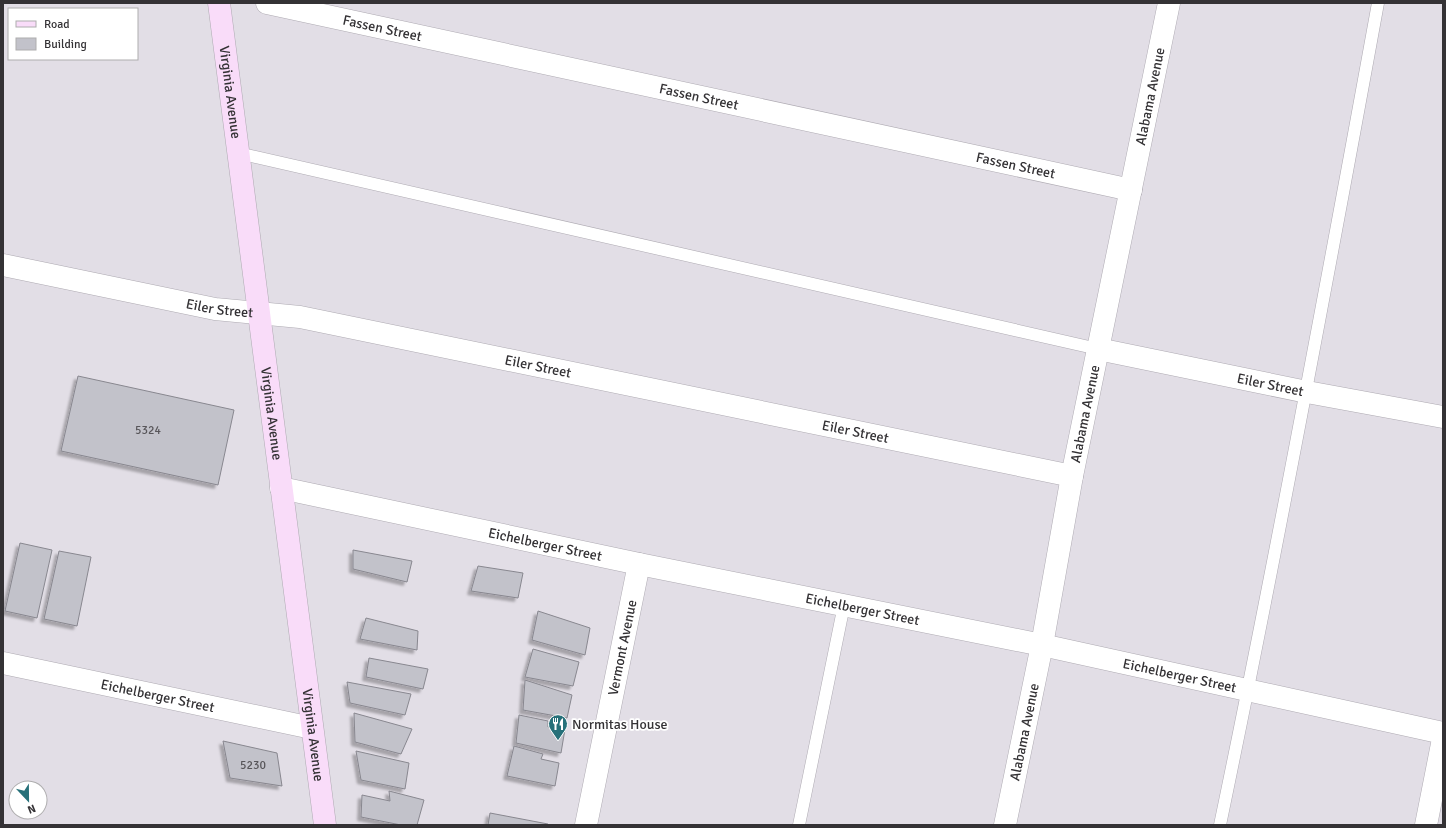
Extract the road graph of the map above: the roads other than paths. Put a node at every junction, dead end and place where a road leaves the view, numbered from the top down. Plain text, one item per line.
1 (218, 3) edge
2 (267, 3) edge
3 (1169, 3) edge
4 (1378, 3) edge
5 (238, 153) junction
6 (1131, 190) junction
7 (3, 265) edge
8 (259, 313) junction
9 (1098, 349) junction
10 (1307, 392) junction
11 (1443, 417) edge
12 (1072, 476) junction
13 (281, 488) junction
14 (639, 564) junction
15 (844, 605) junction
16 (1042, 645) junction
17 (3, 664) edge
18 (1248, 690) junction
19 (312, 728) junction
20 (1443, 733) edge
21 (1443, 739) edge
22 (324, 825) edge
23 (586, 825) edge
24 (799, 825) edge
25 (1005, 825) edge
26 (1220, 825) edge
27 (1426, 825) edge

1 - 5 street, Virginia Avenue
2 - 6 street, Fassen Street
3 - 6 street, Alabama Avenue
4 - 10 lane
5 - 8 street, Virginia Avenue
5 - 9 lane
6 - 9 street, Alabama Avenue
7 - 8 street, Eiler Street
8 - 12 street, Eiler Street
8 - 13 street, Virginia Avenue
9 - 10 street, Eiler Street
9 - 12 street, Alabama Avenue
10 - 11 street, Eiler Street
10 - 18 lane
12 - 16 street, Alabama Avenue
13 - 14 street, Eichelberger Street
13 - 19 street, Virginia Avenue
14 - 15 street, Eichelberger Street
14 - 23 street, Vermont Avenue
15 - 16 street, Eichelberger Street
15 - 24 lane
16 - 18 street, Eichelberger Street
16 - 25 street, Alabama Avenue
17 - 19 street, Eichelberger Street
18 - 20 street, Eichelberger Street
18 - 26 lane
19 - 22 street, Virginia Avenue
21 - 27 street

